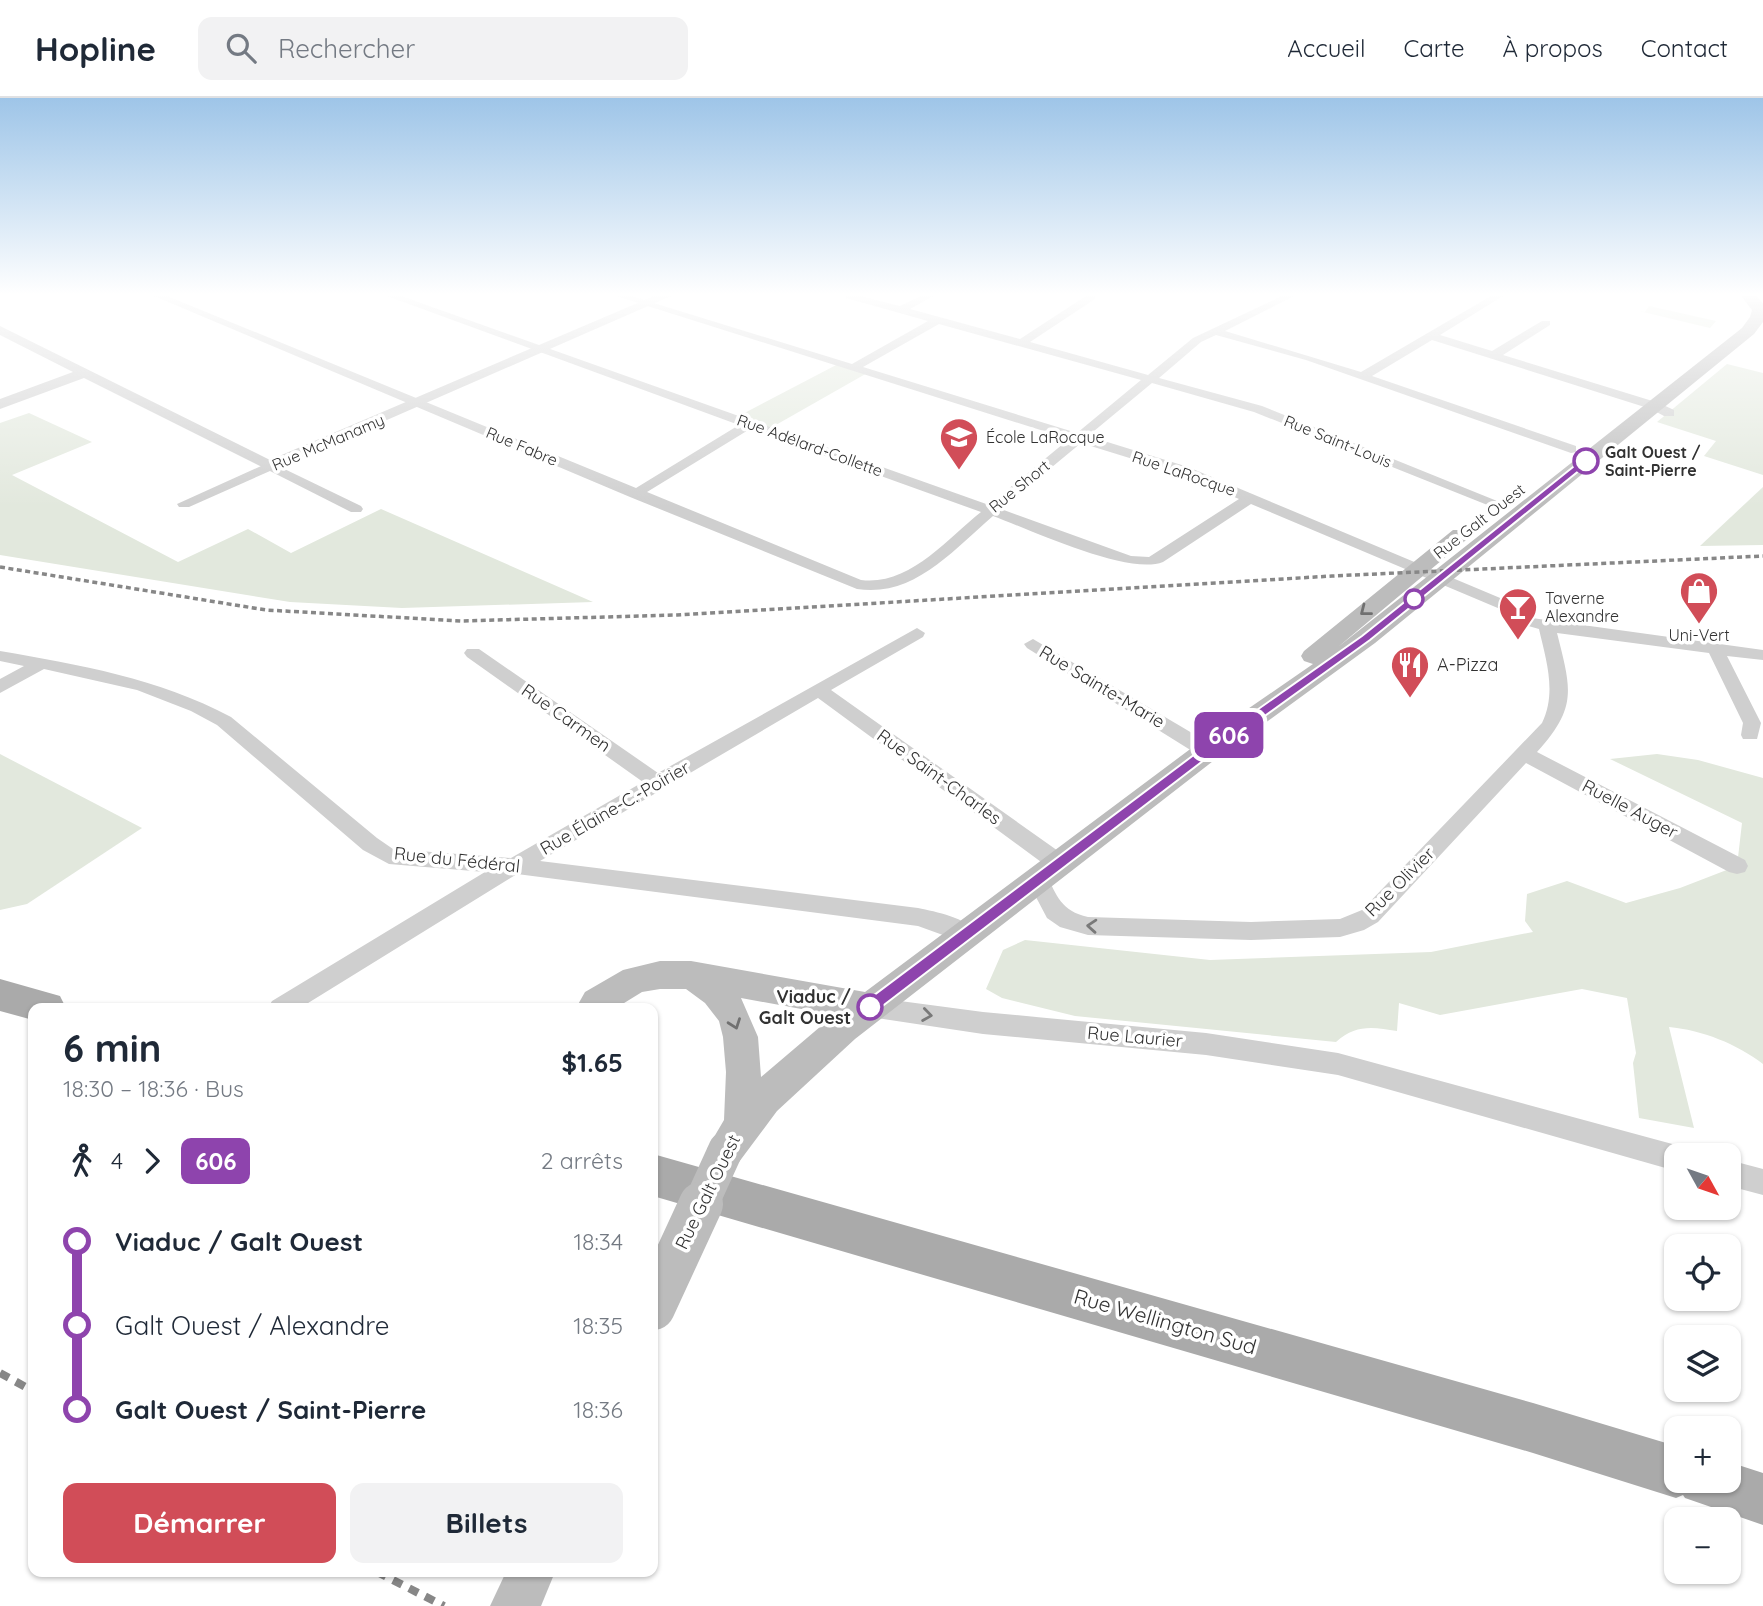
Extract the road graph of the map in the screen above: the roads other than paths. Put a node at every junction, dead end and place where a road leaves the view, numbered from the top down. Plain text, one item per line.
1 (72, 366) edge
2 (330, 366) edge
3 (502, 366) edge
4 (590, 366) edge
5 (1110, 366) edge
6 (1163, 366) edge
7 (1334, 366) edge
8 (1379, 366) edge
9 (1526, 366) edge
10 (1677, 366) edge
11 (1709, 366) edge
12 (855, 367) edge
13 (85, 373) junction
14 (1363, 376) junction
15 (1150, 377) junction
16 (1634, 400) junction
17 (419, 403) junction
18 (0, 404) edge
19 (1662, 410) junction
20 (1613, 416) dead end
21 (749, 424) junction
22 (1078, 438) junction
23 (1576, 445) joint
24 (1551, 465) dead end
25 (270, 466) junction
26 (635, 494) junction
27 (1251, 497) junction
28 (1505, 501) joint
29 (184, 504) dead end
30 (356, 509) dead end
31 (989, 510) junction
32 (1429, 575) junction
33 (888, 585) joint
34 (1547, 627) junction
35 (917, 633) dead end
36 (1032, 644) dead end
37 (1715, 649) junction
38 (473, 653) dead end
39 (1763, 655) edge
40 (0, 656) edge
41 (42, 663) junction
42 (0, 687) edge
43 (819, 690) junction
44 (1750, 735) dead end
45 (1208, 751) junction
46 (1523, 753) junction
47 (658, 783) junction
48 (515, 866) junction
49 (1737, 866) dead end
50 (1049, 872) junction
51 (965, 934) junction
52 (691, 975) junction
53 (0, 995) edge
54 (29, 1003) edge
55 (287, 1003) edge
56 (596, 1003) edge
57 (870, 1007) junction
58 (734, 1137) junction
59 (1664, 1155) edge
60 (658, 1175) edge
61 (1741, 1176) edge
62 (1763, 1182) edge
63 (658, 1297) edge
64 (1664, 1468) edge
65 (1741, 1492) edge
66 (1763, 1499) edge
67 (529, 1577) edge
68 (515, 1606) edge

1 - 13 street
2 - 17 street, Rue Fabre
3 - 17 street, Rue McManamy
4 - 21 street, Rue Adélard-Collette
5 - 15 street, Rue Saint-Louis
6 - 15 street, Rue Short
7 - 14 street
8 - 14 street
9 - 16 street
10 - 16 main road
11 - 19 main road, Rue Galt Ouest
12 - 22 street, Rue LaRocque
13 - 18 street
13 - 25 street
14 - 23 street
15 - 22 street, Rue Short
15 - 28 street, Rue Saint-Louis
16 - 19 street
16 - 20 main road
17 - 25 street, Rue McManamy
17 - 26 street, Rue Fabre
19 - 32 main road, Rue Galt Ouest
21 - 26 street
21 - 31 street, Rue Adélard-Collette
22 - 27 street, Rue LaRocque
22 - 31 street, Rue Short
23 - 24 main road
25 - 29 street, Rue McManamy
25 - 30 street
26 - 33 street, Rue Fabre
27 - 31 street, Rue Adélard-Collette
27 - 32 street, Rue LaRocque
28 - 32 main road, Rue Galt Ouest
31 - 33 street, Rue Short
32 - 34 street, Rue LaRocque
32 - 45 main road, Rue Galt Ouest
34 - 37 street, Rue LaRocque
34 - 46 street, Rue Olivier
35 - 43 street, Rue Élaine-C.-Poirier
36 - 45 street, Rue Sainte-Marie
37 - 39 street, Rue LaRocque
37 - 44 street
38 - 47 street, Rue Carmen
40 - 41 street, Rue du Fédéral
41 - 42 street
41 - 48 street, Rue du Fédéral
43 - 47 street, Rue Élaine-C.-Poirier
43 - 50 street, Rue Saint-Charles
45 - 50 main road, Rue Galt Ouest
46 - 49 street, Ruelle Auger
46 -> 50 street, Rue Olivier
47 - 48 street, Rue Élaine-C.-Poirier
48 - 51 street, Rue du Fédéral
48 - 55 street, Rue Élaine-C.-Poirier
50 - 51 main road, Rue Galt Ouest
51 - 57 main road, Rue Galt Ouest
52 - 56 main road, Rue Laurier
52 - 57 main road, Rue Laurier
52 -> 58 main road
53 - 54 main road
57 - 58 main road, Rue Galt Ouest
57 -> 59 street, Rue Laurier
58 - 63 main road, Rue Galt Ouest, bridge
60 - 64 main road, Rue Wellington Sud
61 - 62 street
65 - 66 main road
67 - 68 main road

